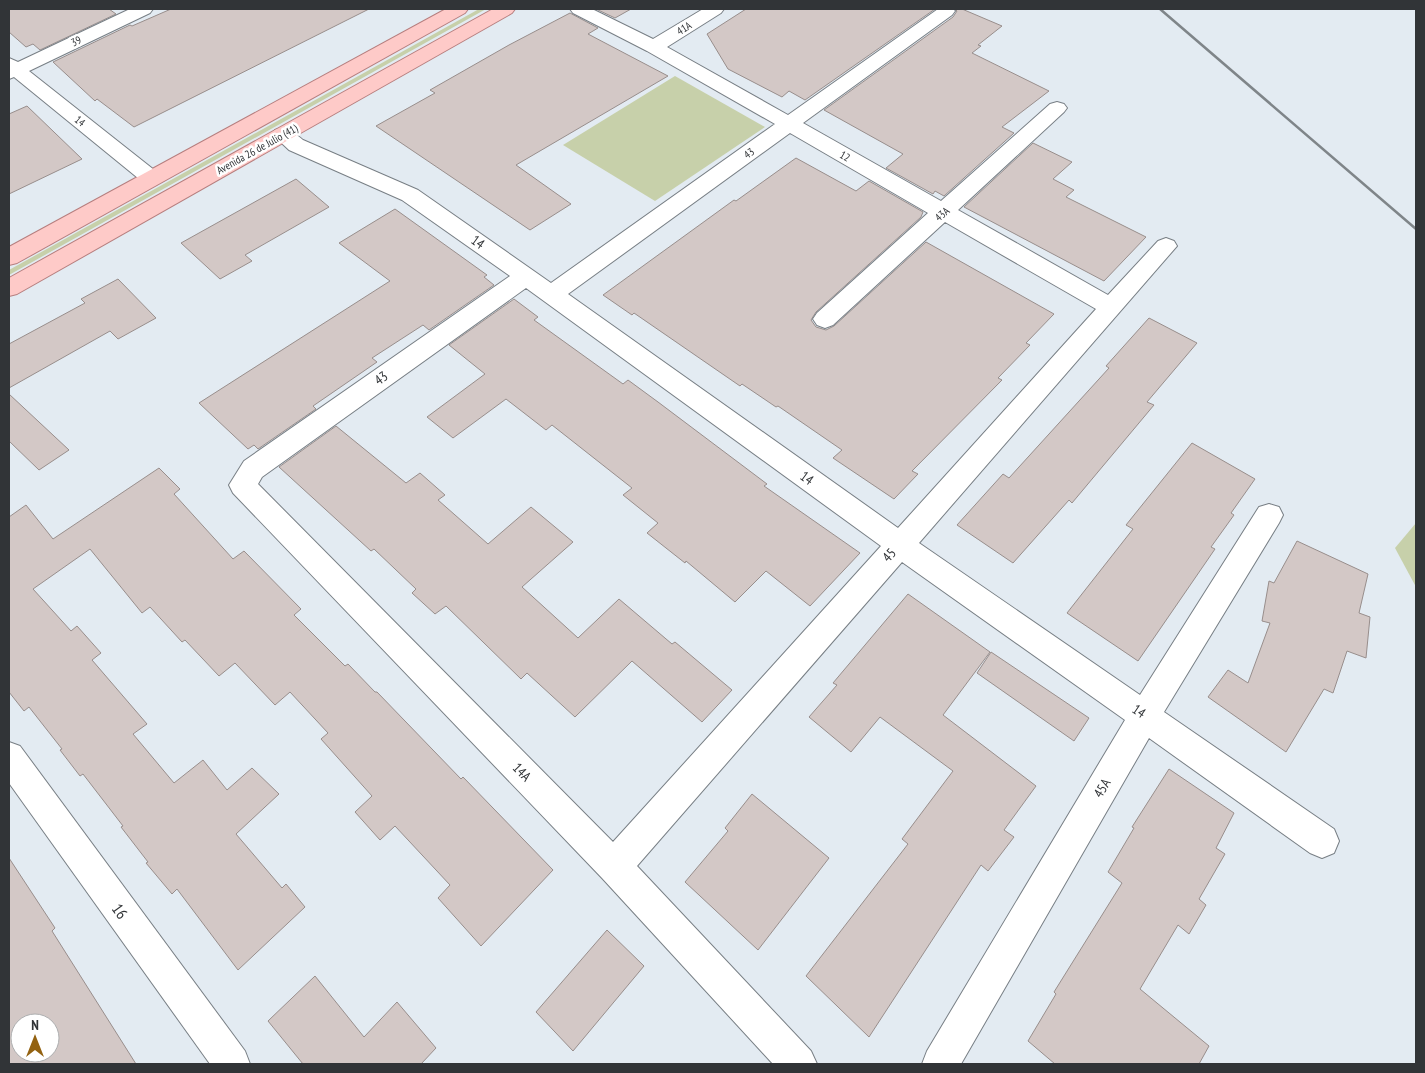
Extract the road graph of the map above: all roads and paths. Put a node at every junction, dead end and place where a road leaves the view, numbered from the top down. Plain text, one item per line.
1 (144, 9) edge
2 (459, 9) edge
3 (506, 9) edge
4 (578, 9) edge
5 (715, 9) edge
6 (946, 11) dead end
7 (654, 47) junction
8 (11, 69) edge
9 (1057, 108) dead end
10 (789, 124) junction
11 (282, 134) junction
12 (151, 178) junction
13 (943, 212) junction
14 (1166, 246) dead end
15 (9, 256) edge
16 (526, 276) junction
17 (9, 288) edge
18 (553, 294) junction
19 (1110, 307) junction
20 (825, 319) dead end
21 (242, 485) joint
22 (1269, 515) dead end
23 (899, 544) junction
24 (1145, 715) junction
25 (9, 757) edge
26 (1322, 841) dead end
27 (614, 866) junction
28 (232, 1064) edge
29 (798, 1064) edge
30 (940, 1064) edge

1 - 8 street, 39
2 - 12 main road, Avenida 26 de Julio (41)
3 - 11 main road, Avenida 26 de Julio (41)
4 - 7 street, 12
5 - 7 street, 41A
6 - 10 street, 43
7 - 10 street, 12
8 - 12 street, 14
9 - 13 street, 43A
10 - 13 street, 12
10 - 18 street, 43
11 - 16 street, 14
11 - 17 main road, Avenida 26 de Julio (41)
12 - 15 main road, Avenida 26 de Julio (41)
13 - 19 street, 12
13 - 20 street, 43A
14 - 19 street, 45
16 - 18 street, 14
16 - 21 street, 43
18 - 23 street, 14
19 - 23 street, 45
21 - 27 street, 14A
22 - 24 street, 45A
23 - 24 street, 14
23 - 27 street, 45
24 - 26 street, 14
24 - 30 street, 45A
25 - 28 street, 16
27 - 29 street, 14A

